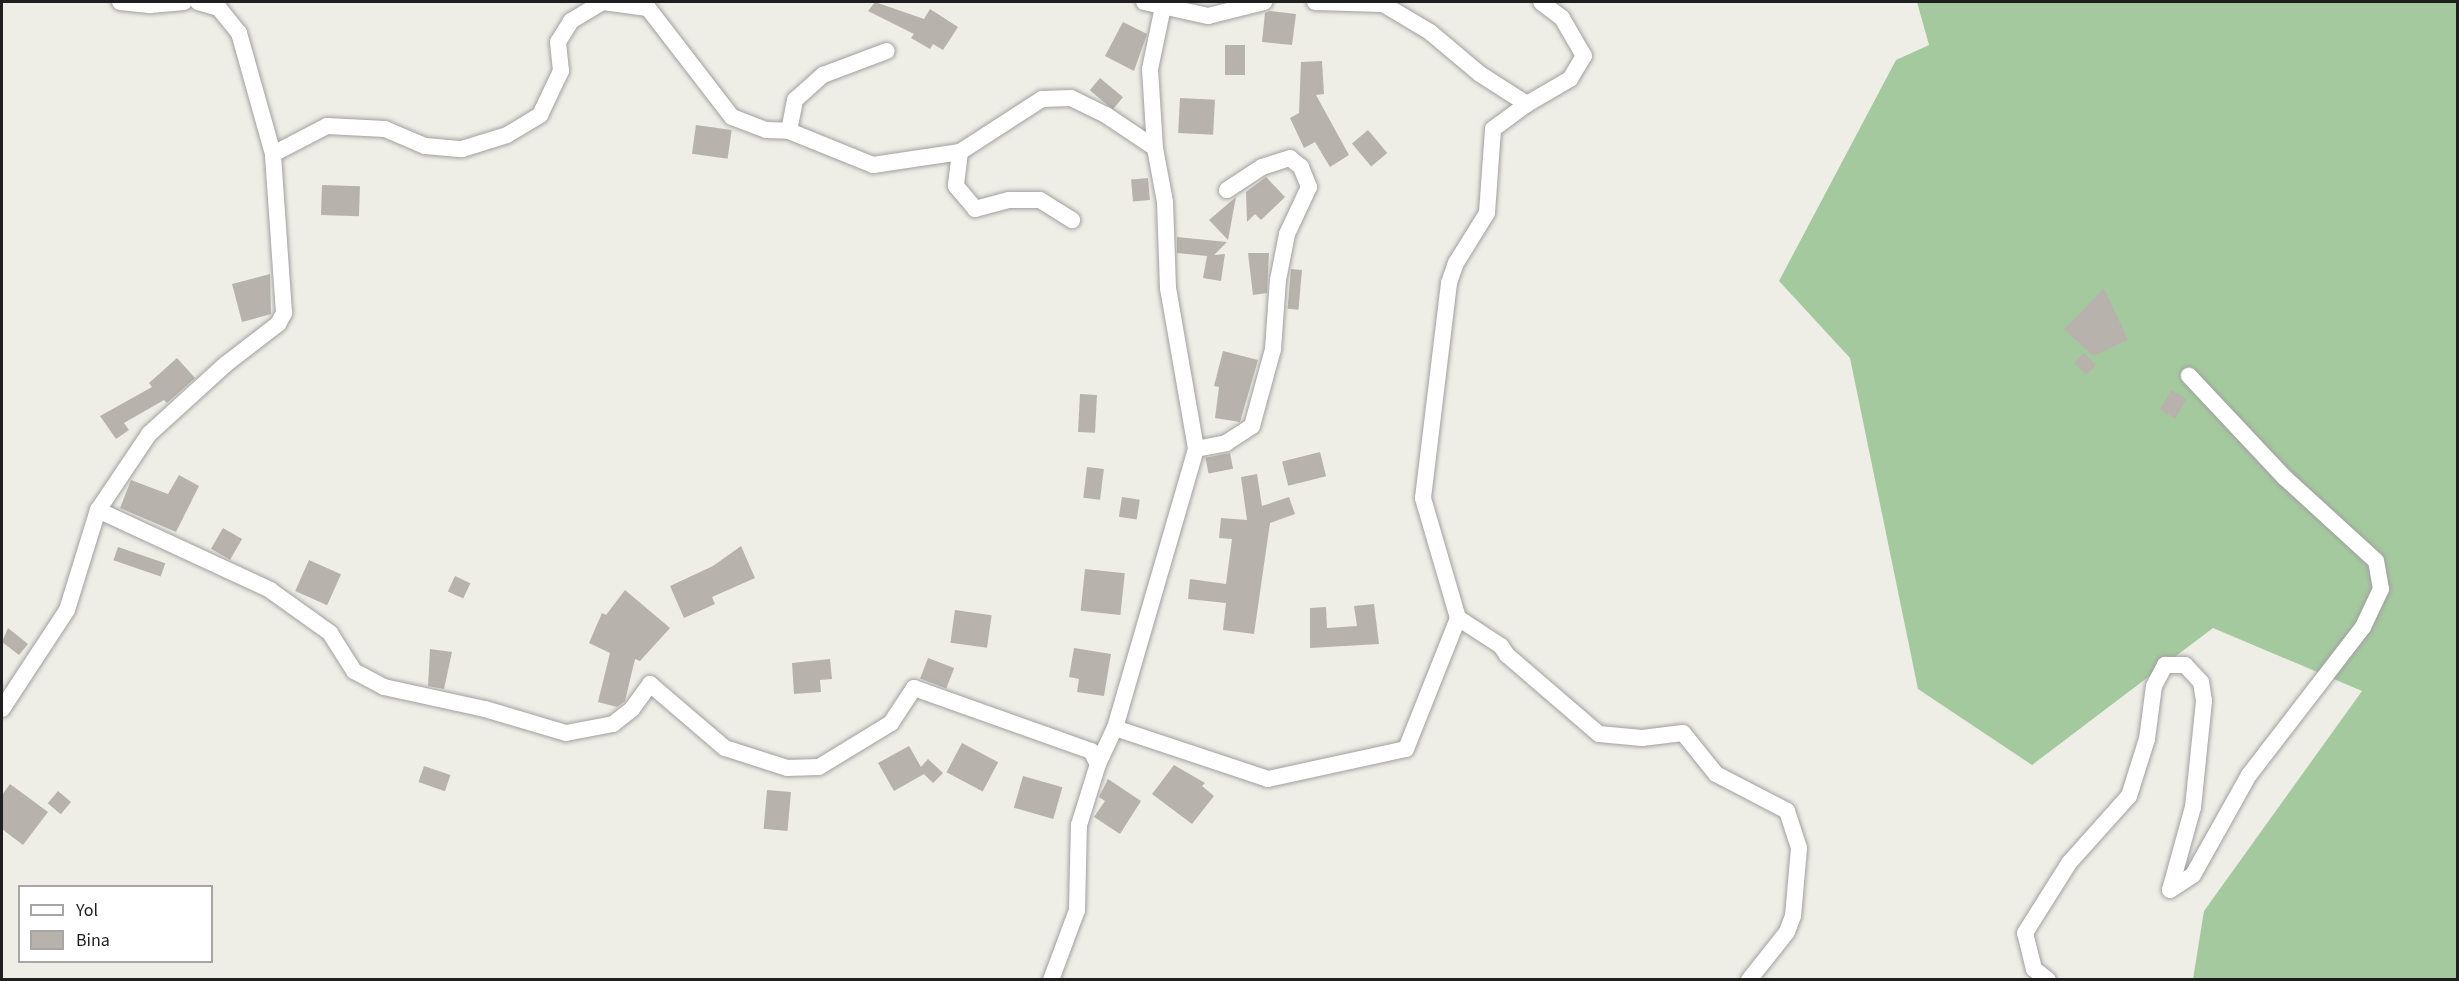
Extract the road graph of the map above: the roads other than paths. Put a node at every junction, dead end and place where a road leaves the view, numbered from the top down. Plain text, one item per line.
1 (120, 2) edge
2 (184, 2) edge
3 (198, 2) edge
4 (1144, 2) edge
5 (1264, 2) edge
6 (1315, 2) edge
7 (1541, 2) edge
8 (1164, 5) edge
9 (887, 51) dead end
10 (1527, 104) junction
11 (789, 131) junction
12 (1155, 148) junction
13 (960, 152) junction
14 (273, 154) junction
15 (1227, 190) dead end
16 (1072, 220) dead end
17 (2189, 376) dead end
18 (1196, 449) junction
19 (98, 510) junction
20 (1458, 618) junction
21 (2, 709) edge
22 (1115, 728) junction
23 (1098, 764) junction
24 (1051, 980) edge
25 (1749, 980) edge
26 (2049, 980) edge

1 - 2 street
3 - 14 street
4 - 8 street
5 - 8 street
6 - 10 street
7 - 10 street
8 - 12 street
9 - 11 street
10 - 20 street
11 - 13 street
11 - 14 street
12 - 13 street
12 - 18 street
13 - 16 street
14 - 19 street
15 - 18 street
17 - 26 street
18 - 22 street
19 - 21 street
19 - 23 street
20 - 22 street
20 - 25 street
22 - 23 street
23 - 24 street

